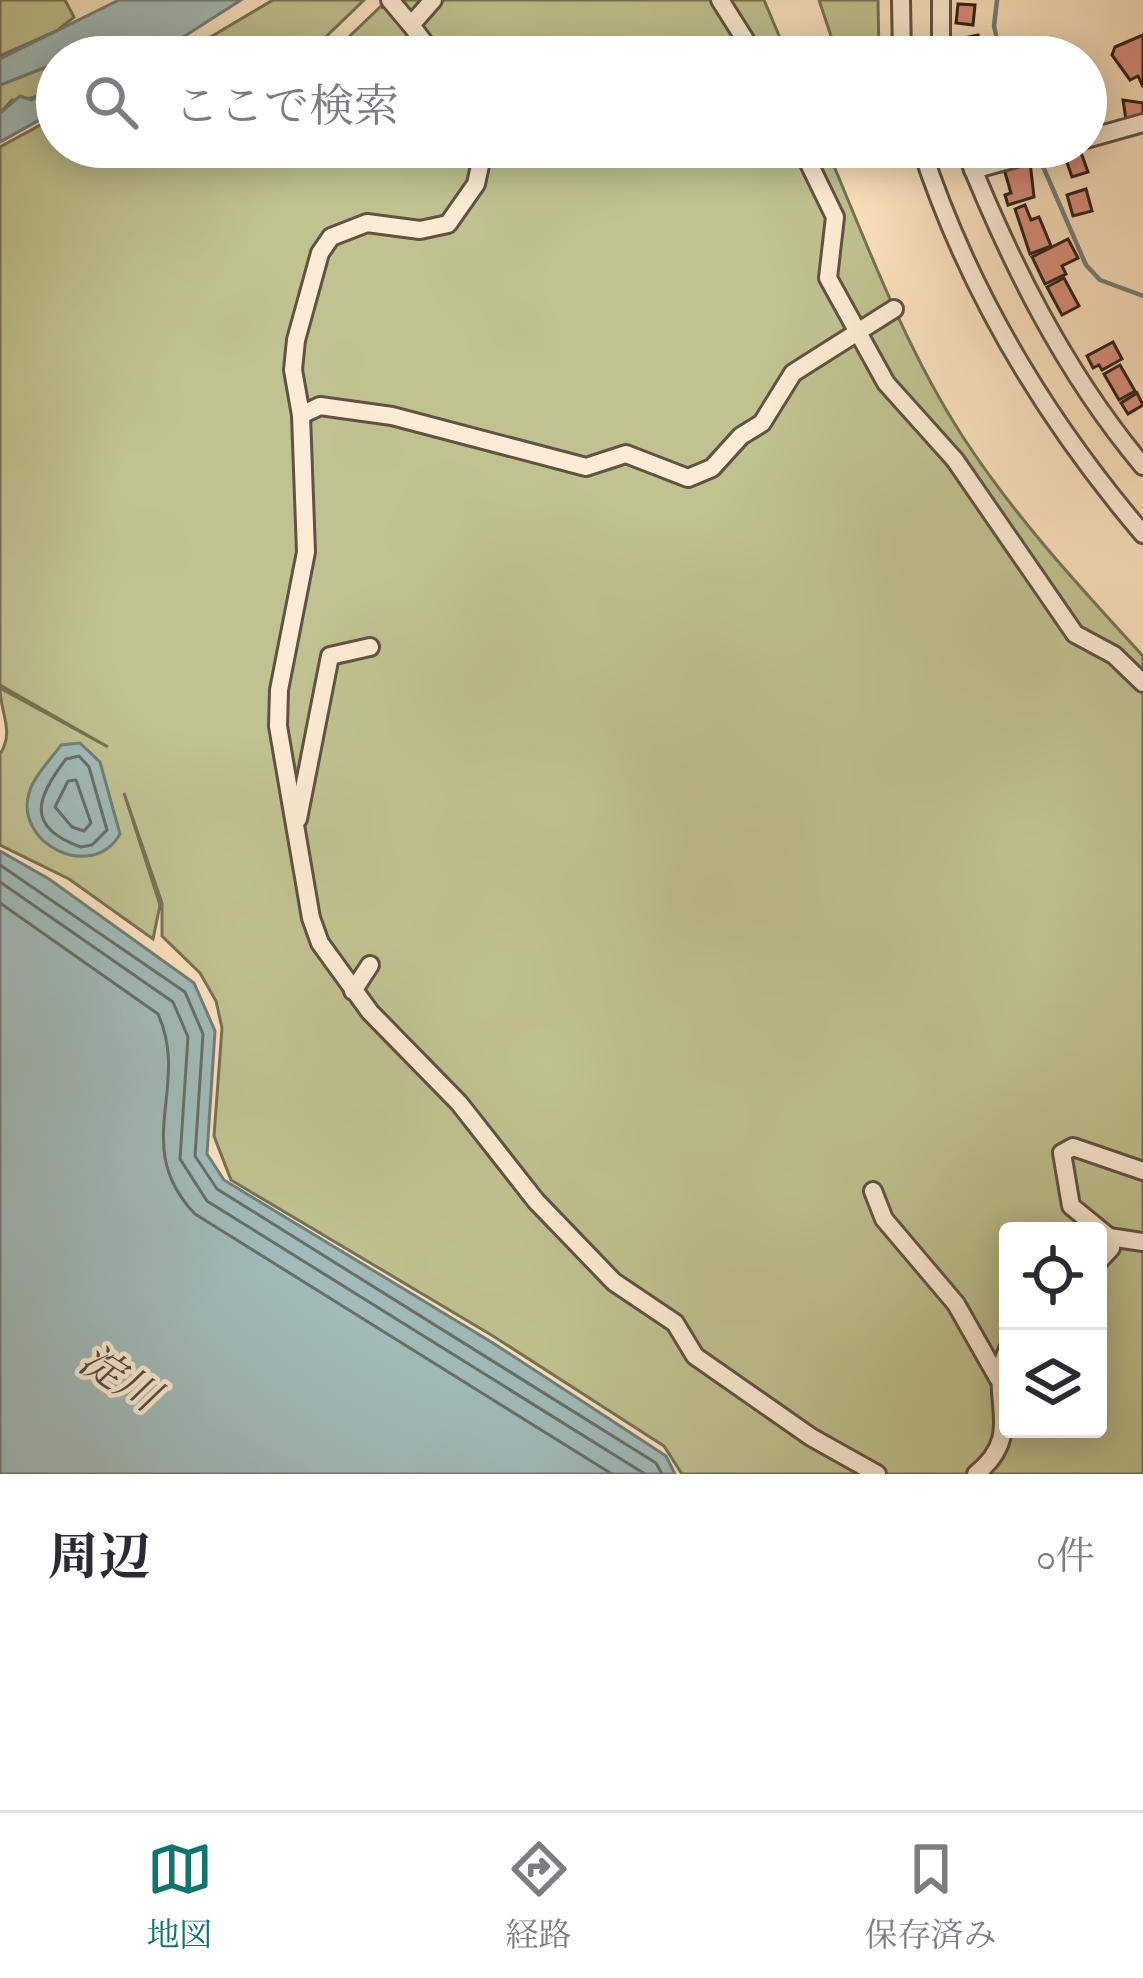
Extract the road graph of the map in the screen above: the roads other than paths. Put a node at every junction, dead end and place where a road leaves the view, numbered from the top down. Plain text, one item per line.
1 (390, 0) edge
2 (433, 0) edge
3 (720, 0) edge
4 (901, 0) edge
5 (941, 0) edge
6 (411, 25) junction
7 (419, 36) edge
8 (743, 36) edge
9 (902, 36) edge
10 (941, 36) edge
11 (1143, 123) edge
12 (1107, 133) edge
13 (479, 168) edge
14 (811, 168) edge
15 (928, 168) edge
16 (980, 168) edge
17 (973, 170) joint
18 (894, 309) dead end
19 (859, 329) junction
20 (301, 416) junction
21 (1143, 466) edge
22 (1143, 534) edge
23 (370, 646) dead end
24 (1143, 683) edge
25 (296, 826) junction
26 (370, 964) dead end
27 (352, 991) junction
28 (1143, 1171) edge
29 (873, 1191) dead end
30 (1109, 1237) junction
31 (1143, 1242) edge
32 (1107, 1252) edge
33 (999, 1375) edge
34 (998, 1378) junction
35 (878, 1474) edge
36 (976, 1474) edge

1 - 6 street
2 - 6 street
3 - 8 street
4 - 9 street
5 - 10 street
6 - 7 street
11 - 12 street
13 - 20 street
14 - 19 street
15 - 22 street
16 - 17 street
17 - 21 street
18 - 19 street
19 - 20 street
19 - 24 street
20 - 25 street
23 - 25 street
25 - 27 street
26 - 27 street
27 - 35 street
28 - 30 street
29 - 34 street
30 - 31 street
30 - 32 street
33 - 34 street
34 - 36 street

